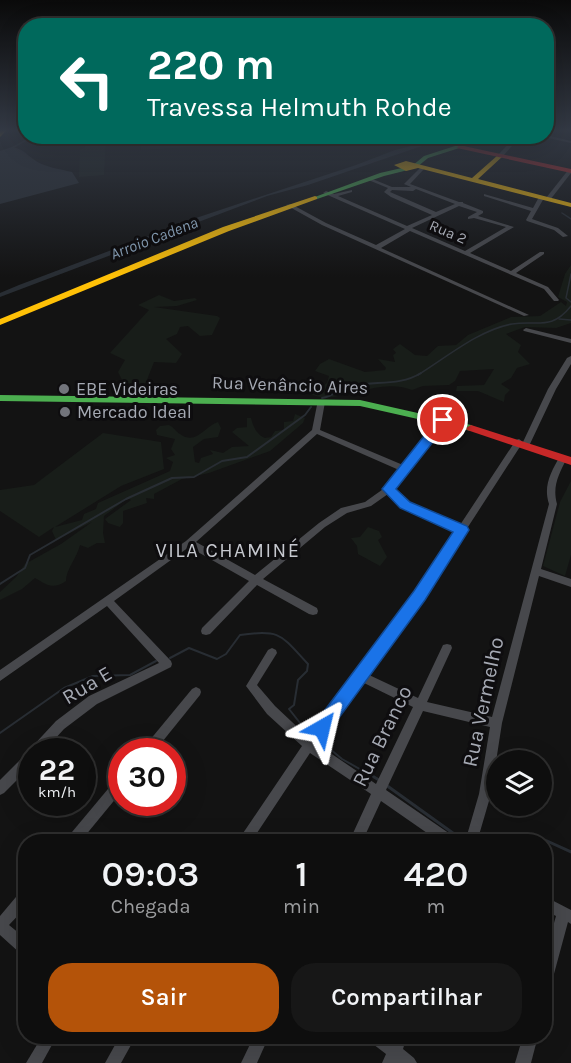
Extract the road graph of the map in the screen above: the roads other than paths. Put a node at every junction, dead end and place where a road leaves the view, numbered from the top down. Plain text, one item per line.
1 (368, 179) joint
2 (369, 179) edge
3 (407, 179) edge
4 (462, 179) edge
5 (475, 179) edge
6 (563, 179) edge
7 (472, 181) junction
8 (391, 188) junction
9 (419, 189) junction
10 (350, 191) dead end
11 (330, 195) junction
12 (486, 195) dead end
13 (545, 199) junction
14 (461, 203) junction
15 (571, 205) edge
16 (289, 206) junction
17 (534, 210) junction
18 (435, 214) junction
19 (410, 228) junction
20 (565, 236) dead end
21 (376, 248) junction
22 (542, 253) dead end
23 (466, 254) junction
24 (511, 273) junction
25 (556, 300) dead end
26 (0, 314) edge
27 (526, 315) dead end
28 (0, 322) edge
29 (526, 330) dead end
30 (571, 341) edge
31 (571, 358) edge
32 (0, 398) edge
33 (321, 402) junction
34 (443, 420) junction
35 (316, 431) junction
36 (523, 443) junction
37 (567, 459) edge
38 (405, 469) junction
39 (389, 489) junction
40 (462, 530) junction
41 (189, 543) junction
42 (536, 571) junction
43 (256, 580) junction
44 (571, 583) edge
45 (108, 601) junction
46 (313, 611) dead end
47 (206, 631) dead end
48 (447, 648) dead end
49 (272, 653) dead end
50 (360, 675) junction
51 (0, 676) edge
52 (196, 693) dead end
53 (420, 705) junction
54 (496, 723) junction
55 (48, 738) edge
56 (159, 738) edge
57 (309, 745) junction
58 (18, 770) edge
59 (0, 789) edge
60 (378, 792) junction
61 (108, 798) edge
62 (78, 834) edge
63 (248, 834) edge
64 (359, 834) edge
65 (440, 834) edge
66 (473, 834) edge
67 (18, 905) edge
68 (552, 907) edge
69 (567, 915) edge
70 (0, 926) edge
71 (18, 942) edge
72 (552, 960) edge
73 (45, 1044) edge
74 (122, 1044) edge
75 (258, 1044) edge
76 (381, 1044) edge
77 (529, 1044) edge
78 (392, 1057) edge
79 (34, 1063) edge
80 (112, 1063) edge
81 (249, 1063) edge
82 (409, 1063) edge
83 (524, 1063) edge

1 - 8 street
1 - 11 main road
2 - 26 main road
3 - 9 street
4 - 7 main road
5 - 7 main road
6 - 13 street
7 - 13 main road
8 - 9 street
8 - 18 street
9 - 14 street
10 - 11 street
11 - 16 main road
11 - 19 street, Rua 2
12 - 17 street
13 - 15 main road
13 - 17 street
14 - 18 street
14 - 23 street
16 - 21 street
16 - 28 main road
17 - 20 street
18 - 19 street
19 - 21 street
19 - 23 street, Rua 2
21 - 27 street
22 - 24 street
23 - 24 street, Rua 2
24 - 25 street, Rua 2
29 - 30 street
31 - 36 street
32 - 33 main road, Rua Venâncio Aires
33 - 34 main road, Rua Venâncio Aires
33 - 35 street
34 - 36 main road, Rua Venâncio Aires
34 - 38 street
35 - 38 street
35 - 41 street
36 - 37 main road, Rua Venâncio Aires
36 - 40 street
37 - 42 street, Rua Vermelho
38 - 39 street
39 - 40 street
39 - 43 street
40 - 50 street
41 - 43 street
41 - 45 street
42 - 44 street
42 - 54 street, Rua Vermelho
43 - 46 street
43 - 47 street
45 - 51 street
45 - 55 street, Rua E
48 - 53 street, Rua Branco
49 - 57 street
50 - 53 street
50 - 57 street
52 - 56 street
53 - 54 street
53 - 60 street, Rua Branco
54 - 66 street, Rua Vermelho
57 - 60 street
57 - 63 street
58 - 59 street
60 - 64 street, Rua Branco
60 - 65 street
61 - 62 street
67 - 70 street
68 - 69 street
69 - 72 street
70 - 71 street
73 - 79 street
74 - 80 street
75 - 81 street
76 - 78 street
77 - 83 street
78 - 82 street

